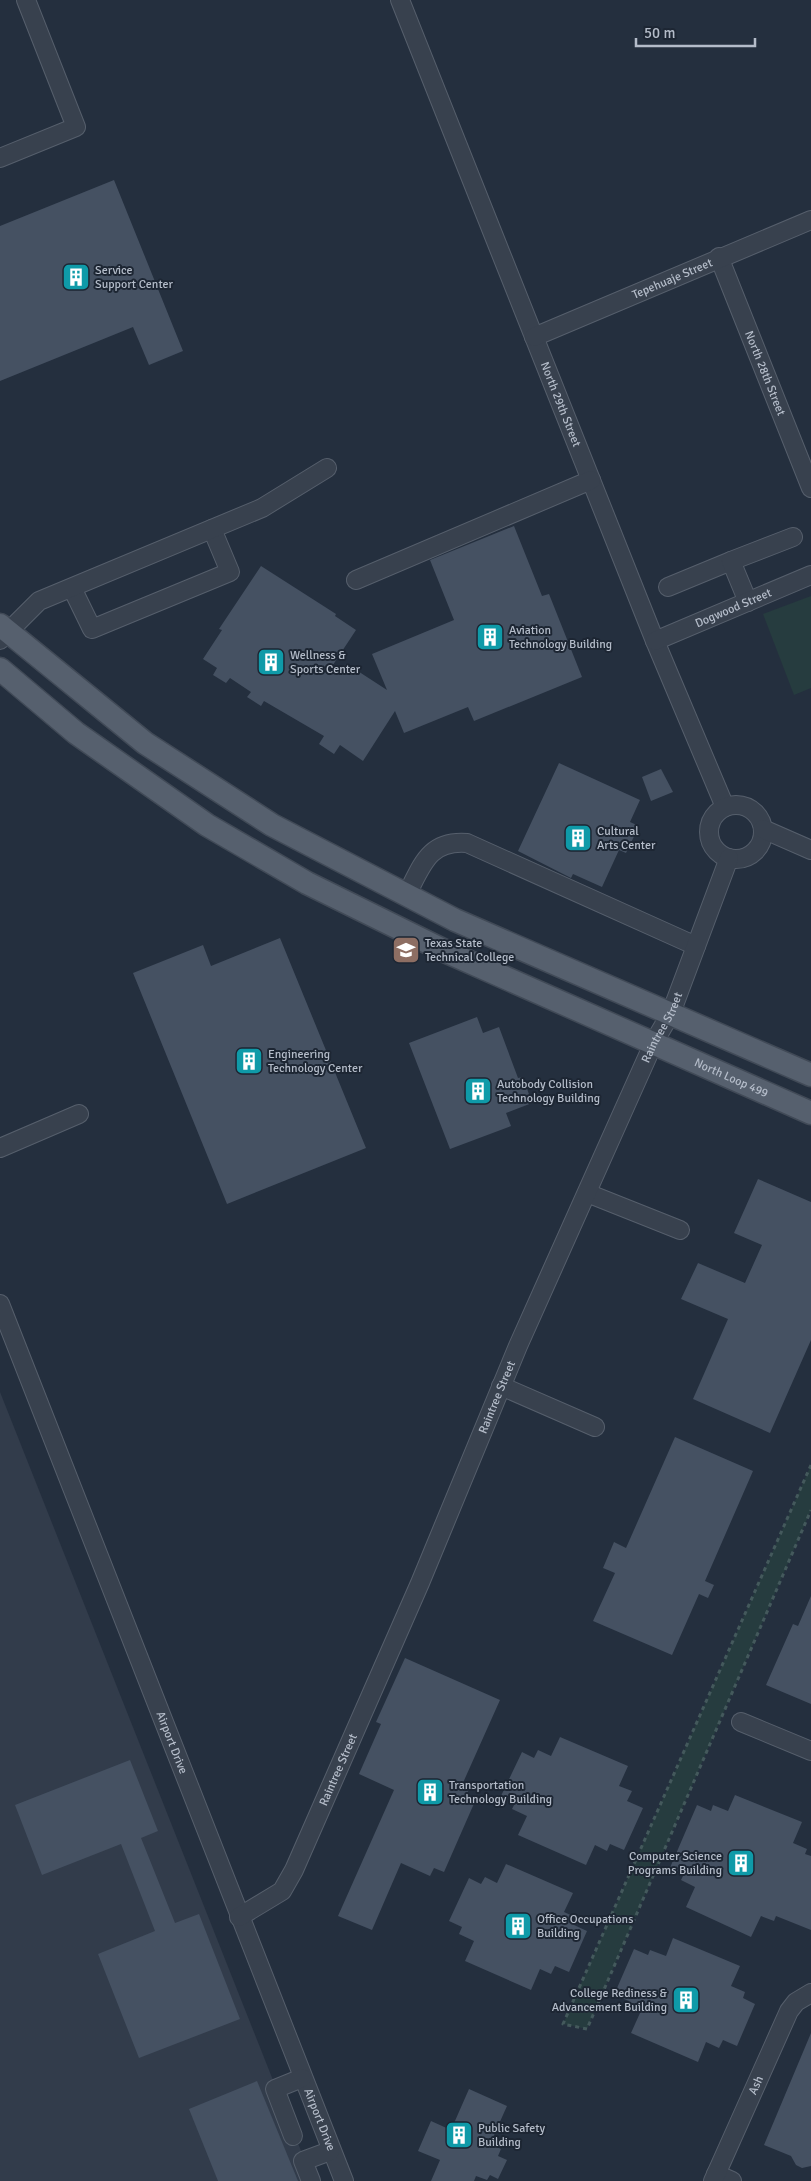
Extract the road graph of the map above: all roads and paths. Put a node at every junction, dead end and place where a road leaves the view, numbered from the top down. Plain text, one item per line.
1 (26, 0) edge
2 (400, 0) edge
3 (0, 158) edge
4 (811, 220) edge
5 (719, 257) junction
6 (534, 337) junction
7 (327, 468) dead end
8 (591, 480) junction
9 (811, 488) edge
10 (212, 530) junction
11 (793, 536) dead end
12 (731, 561) junction
13 (811, 574) edge
14 (356, 580) dead end
15 (668, 587) dead end
16 (72, 588) junction
17 (748, 602) junction
18 (2, 632) edge
19 (655, 642) junction
20 (0, 670) edge
21 (725, 807) junction
22 (763, 830) junction
23 (811, 850) edge
24 (728, 858) junction
25 (406, 896) junction
26 (696, 946) junction
27 (671, 1013) junction
28 (654, 1042) junction
29 (811, 1075) edge
30 (811, 1113) edge
31 (80, 1114) dead end
32 (0, 1148) edge
33 (587, 1193) junction
34 (680, 1230) dead end
35 (0, 1304) edge
36 (501, 1386) junction
37 (595, 1427) dead end
38 (811, 1465) edge
39 (811, 1510) edge
40 (740, 1722) dead end
41 (811, 1751) edge
42 (239, 1917) junction
43 (809, 1994) edge
44 (302, 2078) junction
45 (293, 2136) dead end
46 (330, 2151) junction
47 (714, 2177) edge
48 (342, 2179) edge
49 (311, 2181) edge
50 (732, 2181) edge

1 - 3 street
2 - 6 street, North 29th Street
4 - 5 street, Tepehuaje Street
5 - 6 street, Tepehuaje Street
5 - 9 street, North 28th Street
6 - 8 street, North 29th Street
7 - 10 street
8 - 14 street
8 - 19 street, North 29th Street
10 - 16 street
10 - 16 street
11 - 12 street
12 - 15 street
12 - 17 street
13 - 17 street, Dogwood Street
16 - 18 street
17 - 19 street, Dogwood Street
18 - 25 main road
19 - 21 street, North 29th Street
20 - 28 main road, North Loop 499
21 - 22 street
21 - 24 street
22 - 23 street
22 - 24 street
24 - 26 street, Raintree Street
25 - 26 street
25 - 27 main road
26 - 27 street, Raintree Street
27 - 28 street, Raintree Street
27 - 29 main road
28 - 30 main road, North Loop 499
28 - 33 street, Raintree Street
31 - 32 street
33 - 34 street
33 - 36 street, Raintree Street
35 - 42 street, Airport Drive
36 - 37 street
36 - 42 street, Raintree Street
38 - 39 path
40 - 41 street
42 - 44 street, Airport Drive
43 - 47 street, Ash
44 - 45 street
44 - 46 street, Airport Drive
46 - 48 street, Airport Drive
46 - 49 street
47 - 50 street

